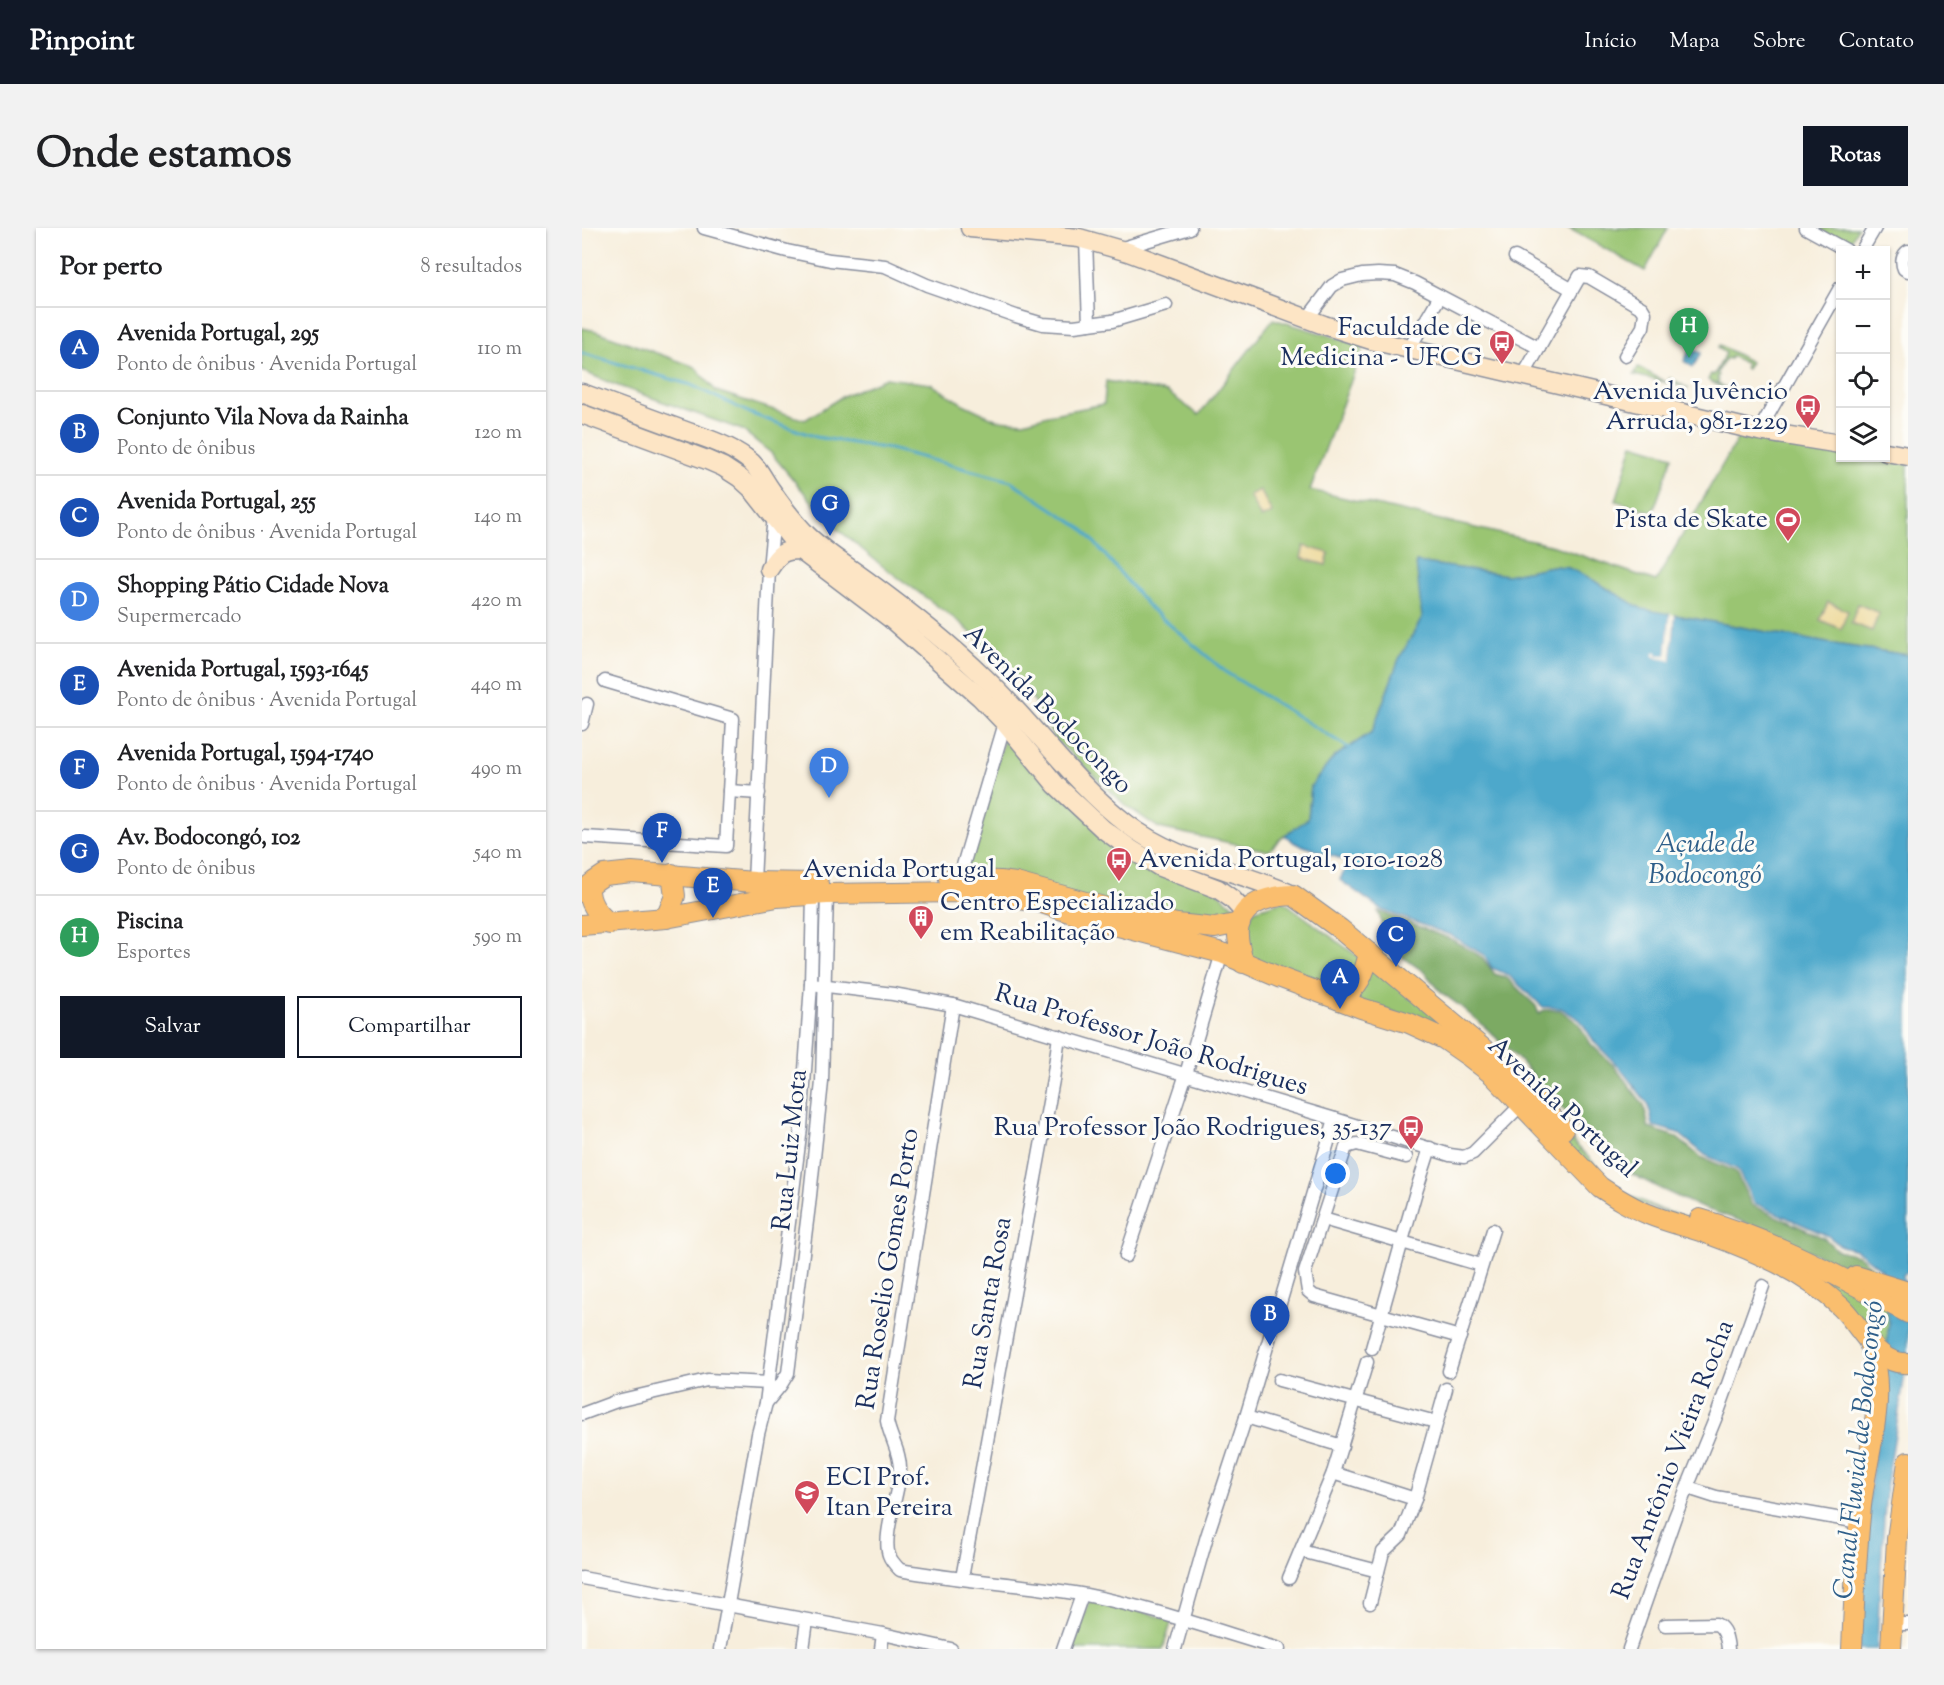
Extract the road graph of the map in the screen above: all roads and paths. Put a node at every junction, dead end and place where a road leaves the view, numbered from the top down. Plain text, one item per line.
1 (704, 228) edge
2 (970, 228) edge
3 (1190, 228) edge
4 (1806, 228) edge
5 (1875, 228) edge
6 (1164, 232) edge
7 (1080, 236) edge
8 (1839, 246) edge
9 (1864, 246) edge
10 (1118, 249) junction
11 (1908, 250) edge
12 (1515, 257) dead end
13 (1908, 271) edge
14 (1571, 289) junction
15 (1836, 295) edge
16 (1440, 296) junction
17 (1166, 305) dead end
18 (1307, 319) junction
19 (1089, 324) junction
20 (1539, 348) junction
21 (1409, 349) junction
22 (1625, 356) dead end
23 (1523, 376) junction
24 (582, 393) edge
25 (582, 414) edge
26 (1759, 431) junction
27 (1836, 443) edge
28 (1890, 453) edge
29 (1908, 456) edge
30 (774, 516) junction
31 (800, 550) junction
32 (769, 569) junction
33 (605, 681) dead end
34 (586, 704) dead end
35 (1005, 723) junction
36 (582, 724) edge
37 (729, 791) junction
38 (759, 792) junction
39 (585, 837) dead end
40 (672, 874) junction
41 (959, 879) junction
42 (754, 882) junction
43 (587, 883) edge
44 (820, 894) junction
45 (1293, 895) junction
46 (666, 918) junction
47 (1243, 918) junction
48 (610, 924) junction
49 (582, 925) edge
50 (1222, 953) junction
51 (1369, 953) junction
52 (1243, 963) junction
53 (811, 984) junction
54 (825, 985) junction
55 (1340, 1000) junction
56 (953, 1005) junction
57 (1059, 1036) junction
58 (1186, 1074) junction
59 (1520, 1106) junction
60 (1335, 1119) junction
61 (1430, 1148) junction
62 (1406, 1157) dead end
63 (1323, 1219) junction
64 (1493, 1230) dead end
65 (1402, 1242) junction
66 (1126, 1256) dead end
67 (1481, 1265) junction
68 (1762, 1286) dead end
69 (1881, 1291) junction
70 (1908, 1292) edge
71 (1908, 1313) edge
72 (1382, 1315) junction
73 (1460, 1337) junction
74 (1867, 1338) junction
75 (1372, 1348) dead end
76 (1367, 1362) dead end
77 (1908, 1363) edge
78 (1449, 1371) dead end
79 (1279, 1380) dead end
80 (769, 1383) junction
81 (1446, 1389) dead end
82 (1355, 1399) junction
83 (766, 1403) junction
84 (582, 1414) edge
85 (1246, 1417) junction
86 (1436, 1422) junction
87 (1342, 1446) junction
88 (1908, 1462) edge
89 (1333, 1473) junction
90 (1688, 1488) junction
91 (1415, 1499) junction
92 (1904, 1510) edge
93 (1859, 1522) junction
94 (1301, 1551) junction
95 (1378, 1571) junction
96 (582, 1578) edge
97 (962, 1578) junction
98 (1289, 1578) dead end
99 (1082, 1594) junction
100 (1370, 1603) dead end
101 (729, 1606) junction
102 (1183, 1620) junction
103 (807, 1621) junction
104 (1665, 1624) dead end
105 (1899, 1624) edge
106 (883, 1634) junction
107 (720, 1649) edge
108 (803, 1649) edge
109 (881, 1649) edge
110 (951, 1649) edge
111 (1063, 1649) edge
112 (1175, 1649) edge
113 (1279, 1649) edge
114 (1629, 1649) edge
115 (1728, 1649) edge
116 (1852, 1649) edge
117 (1891, 1649) edge

1 - 19 street
2 - 7 street
3 - 6 street
4 - 8 street
5 - 9 street
6 - 10 street
7 - 10 street
7 - 19 street
10 - 18 street
11 - 13 street
12 - 14 street
14 - 20 street
14 - 22 street
15 - 26 street
16 - 18 street
16 - 20 street
16 - 21 street
17 - 19 street
18 - 21 street
20 - 23 street
21 - 23 street
23 - 26 street
24 - 45 street, Avenida Bodocongo
25 - 30 street, Avenida Bodocongo
26 - 27 street
28 - 29 street
30 - 31 street, Avenida Bodocongo
30 - 32 street
31 - 32 street
31 - 35 street, Avenida Bodocongo
32 - 38 street
33 - 37 street
34 - 36 street
35 - 41 street
35 - 47 street, Avenida Bodocongo
37 - 38 street
37 - 39 street
38 - 42 street
40 - 42 main road, Avenida Portugal
40 - 43 main road, Avenida Portugal
40 - 46 main road
41 - 42 main road, Avenida Portugal
41 - 47 main road, Avenida Portugal
43 - 48 main road
44 - 46 main road, Avenida Portugal
44 - 50 main road, Avenida Portugal
44 - 53 street, Rua Luiz Mota
44 - 54 street, Rua Luiz Mota
45 - 47 main road, Avenida Portugal
45 - 51 main road, Avenida Portugal
46 - 48 main road, Avenida Portugal
47 - 52 main road
48 - 49 main road, Avenida Portugal
50 - 52 main road, Avenida Portugal
50 - 58 street
51 - 55 main road
51 - 69 main road, Avenida Portugal
52 - 55 main road, Avenida Portugal
53 - 54 street, Rua Professor João Rodrigues
53 - 80 street, Rua Luiz Mota
54 - 56 street, Rua Professor João Rodrigues
54 - 83 street, Rua Luiz Mota
55 - 59 main road, Avenida Portugal
56 - 57 street, Rua Professor João Rodrigues
56 - 97 street, Rua Roselio Gomes Porto
57 - 58 street, Rua Professor João Rodrigues
57 - 97 street, Rua Santa Rosa
58 - 60 street, Rua Professor João Rodrigues
58 - 66 street
59 - 61 street, Rua Professor João Rodrigues
59 - 74 main road, Avenida Portugal
60 - 61 street, Rua Professor João Rodrigues
60 - 85 street
61 - 65 street
62 - 63 street
63 - 65 street
63 - 72 street
64 - 67 street
65 - 67 street
65 - 72 street
67 - 73 street
68 - 90 street, Rua Antônio Vieira Rocha
69 - 70 main road, Avenida Portugal
69 - 71 main road, Avenida Portugal
72 - 73 street
72 - 75 street
73 - 78 street
74 - 77 main road, Avenida Portugal
74 - 93 main road
76 - 82 street
79 - 82 street
80 - 83 street, Rua Luiz Mota
80 - 84 street
81 - 86 street
82 - 86 street
82 - 87 street
83 - 101 street, Rua Luiz Mota
85 - 87 street
85 - 102 street
86 - 91 street
87 - 89 street
88 - 92 main road
89 - 91 street
89 - 94 street
90 - 93 street
90 - 114 street, Rua Antônio Vieira Rocha
91 - 95 street
92 - 105 main road
93 - 116 main road
94 - 95 street
94 - 98 street
95 - 100 street
96 - 101 street
97 - 99 street
99 - 102 street
99 - 111 street
101 - 103 street
101 - 107 street, Rua Luiz Mota
102 - 112 street
102 - 113 street
103 - 106 street
103 - 108 street
104 - 115 street
105 - 117 main road
106 - 109 street
106 - 110 street

